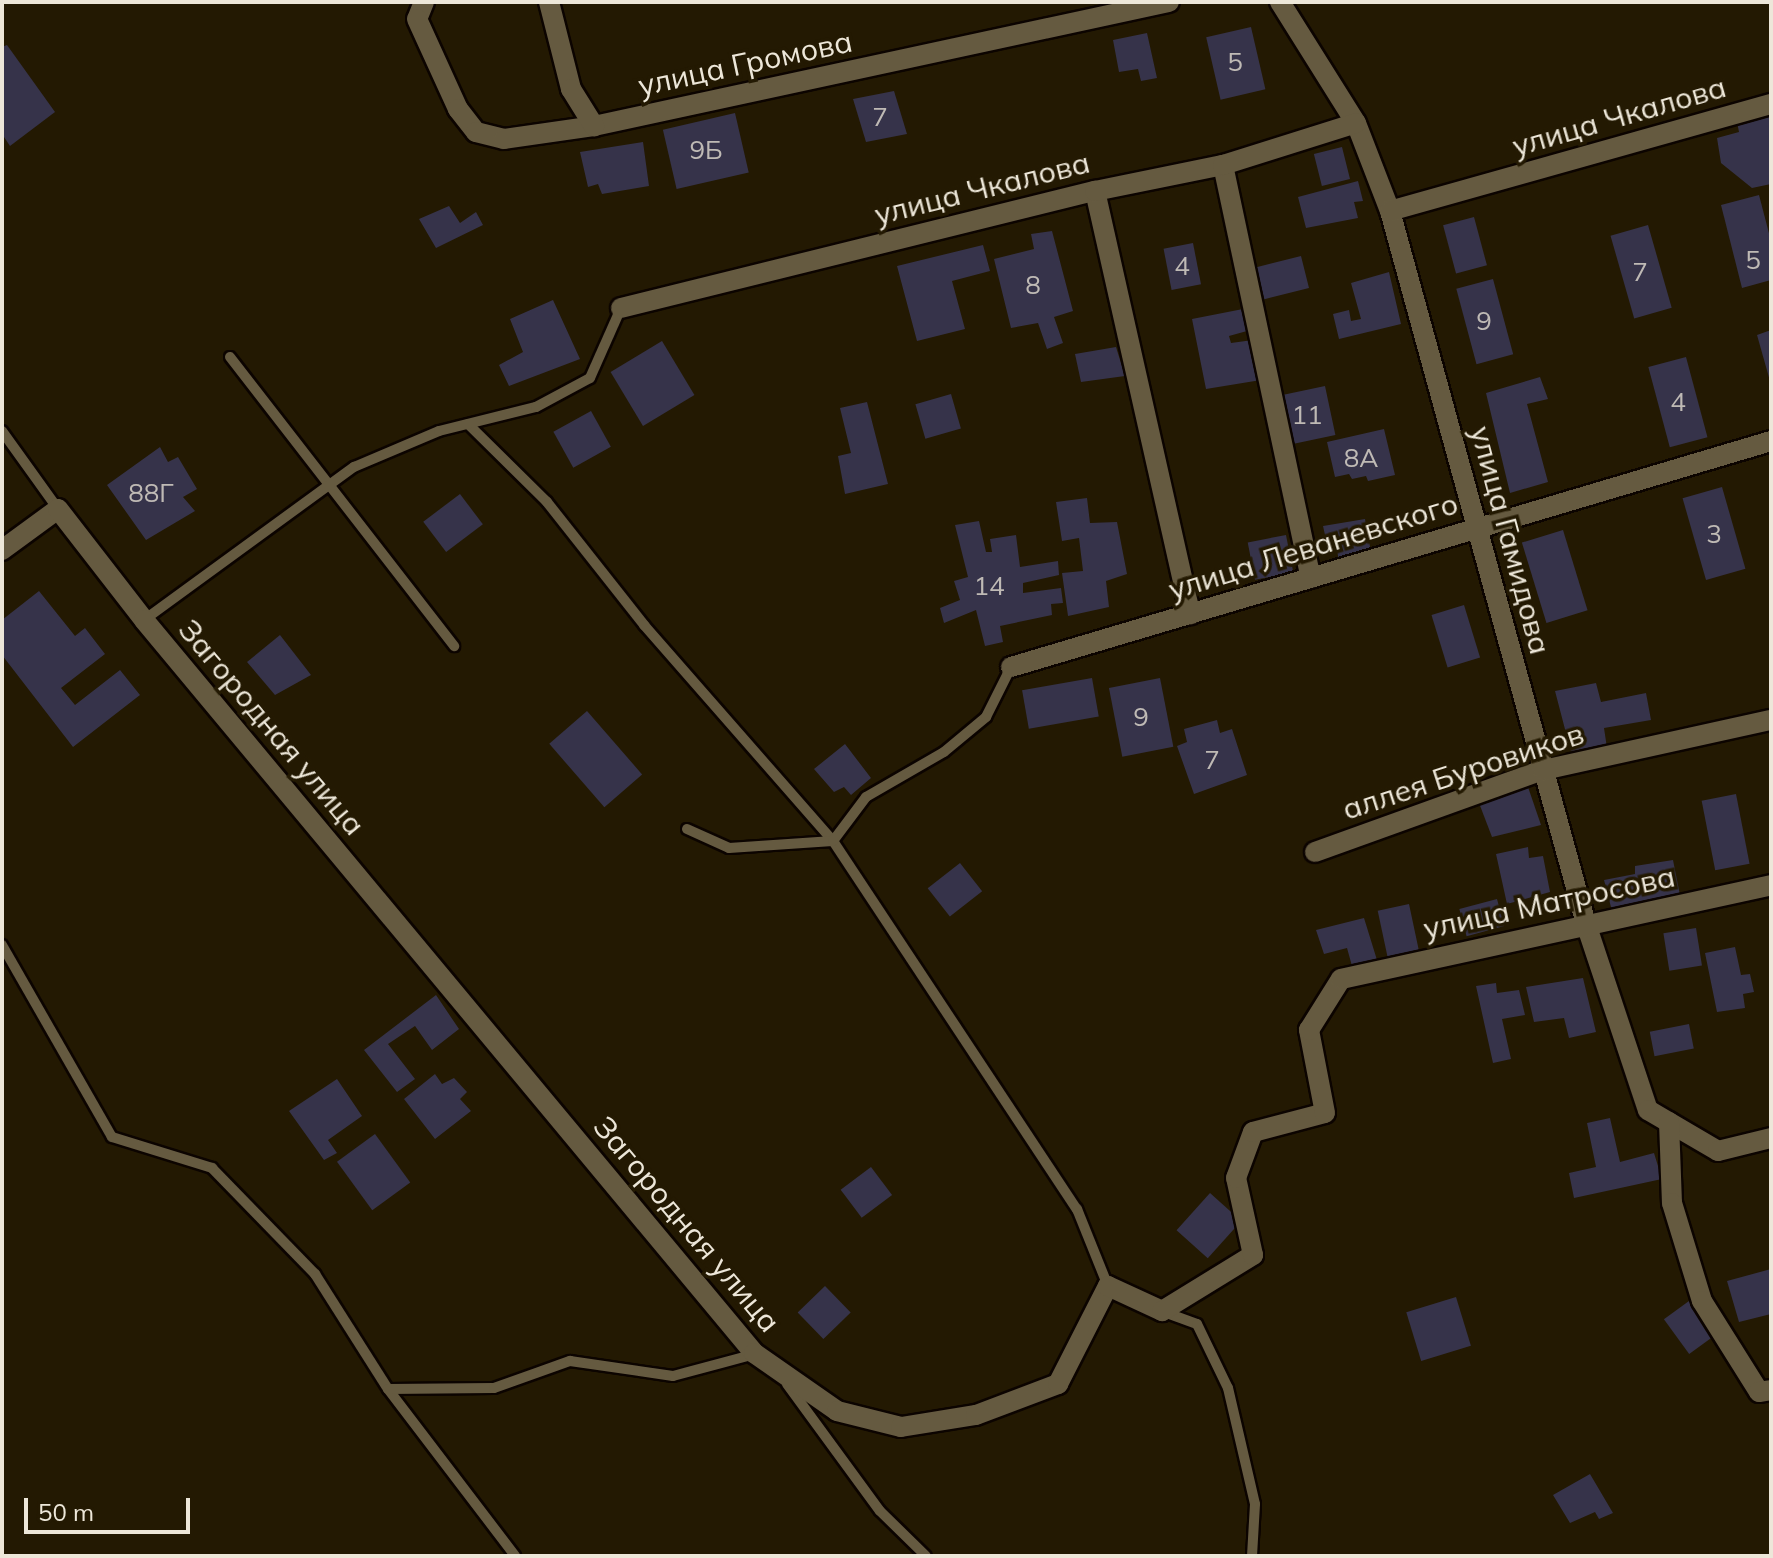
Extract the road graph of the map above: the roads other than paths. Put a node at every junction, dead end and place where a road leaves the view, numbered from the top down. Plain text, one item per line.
1 (424, 2) edge
2 (549, 2) edge
3 (1169, 2) edge
4 (1280, 2) edge
5 (1771, 104) edge
6 (1356, 123) junction
7 (594, 126) junction
8 (1223, 165) junction
9 (1095, 191) junction
10 (1390, 211) junction
11 (621, 308) joint
12 (230, 357) dead end
13 (468, 424) junction
14 (2, 431) edge
15 (1771, 441) edge
16 (331, 482) junction
17 (58, 509) junction
18 (1476, 529) junction
19 (2, 550) edge
20 (1311, 578) junction
21 (1190, 614) junction
22 (144, 620) junction
23 (454, 646) dead end
24 (1011, 667) joint
25 (1771, 720) edge
26 (1543, 770) junction
27 (687, 829) dead end
28 (833, 841) junction
29 (1315, 852) dead end
30 (1771, 885) edge
31 (1586, 924) junction
32 (2, 945) edge
33 (1669, 1122) junction
34 (1771, 1138) edge
35 (1108, 1286) junction
36 (1162, 1311) junction
37 (754, 1353) junction
38 (388, 1389) junction
39 (1771, 1390) edge
40 (515, 1556) edge
41 (926, 1556) edge
42 (1252, 1556) edge

1 - 7 street, улица Громова
2 - 7 street
3 - 7 street, улица Громова
4 - 6 street, улица Гамидова
5 - 10 street, улица Чкалова
6 - 8 street, улица Чкалова
6 - 10 street, улица Гамидова
8 - 9 street, улица Чкалова
8 - 20 street
9 - 11 street, улица Чкалова
9 - 21 street
10 - 18 street, улица Гамидова
11 - 13 lane
12 - 16 lane
13 - 16 lane
13 - 28 lane
14 - 17 lane
15 - 18 street, улица Леваневского
16 - 22 lane
16 - 23 lane
17 - 19 street
17 - 22 street, Загородная улица
18 - 20 street, улица Леваневского
18 - 26 street, улица Гамидова
20 - 21 street, улица Леваневского
21 - 24 street, улица Леваневского
22 - 37 street, Загородная улица
24 - 28 lane
25 - 26 street, аллея Буровиков
26 - 29 street, аллея Буровиков
26 - 31 street, улица Гамидова
27 - 28 lane
28 - 35 lane
30 - 31 street, улица Матросова
31 - 33 street, улица Гамидова
31 - 36 street, улица Матросова
32 - 38 lane
33 - 34 street
33 - 39 street
35 - 36 street
35 - 37 street, Загородная улица
36 - 42 lane
37 - 38 lane
37 - 41 lane
38 - 40 lane

